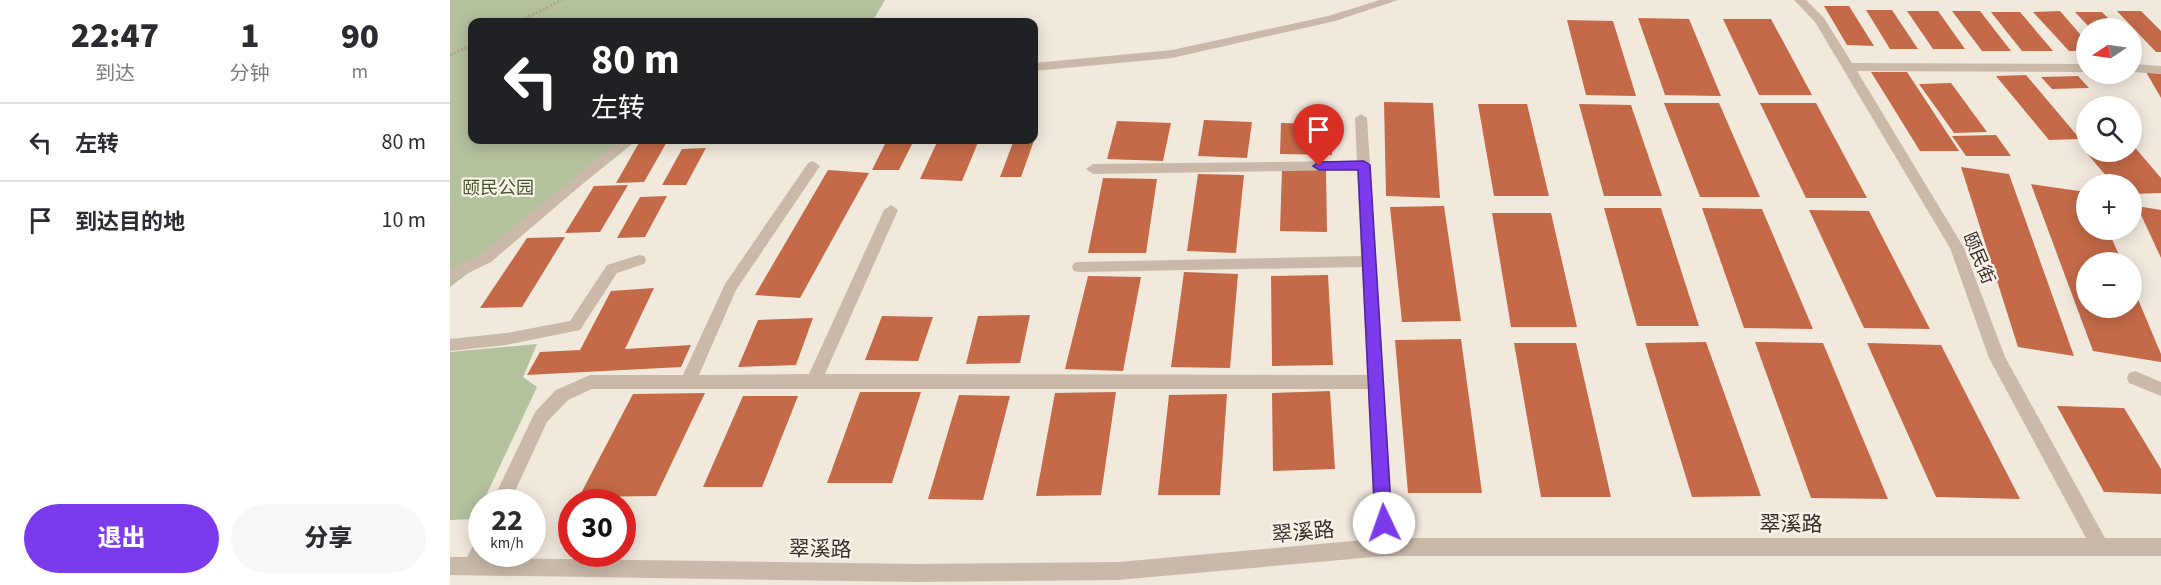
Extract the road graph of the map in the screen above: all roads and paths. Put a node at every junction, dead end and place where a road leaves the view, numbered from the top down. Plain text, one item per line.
1 (562, 0) edge
2 (1392, 0) edge
3 (1800, 0) edge
4 (526, 18) edge
5 (468, 47) edge
6 (450, 55) edge
7 (1038, 67) edge
8 (1848, 67) junction
9 (2076, 68) edge
10 (2142, 69) edge
11 (2161, 70) edge
12 (1361, 118) dead end
13 (623, 144) edge
14 (1364, 165) junction
15 (813, 166) dead end
16 (1093, 169) dead end
17 (891, 210) dead end
18 (639, 260) dead end
19 (1370, 261) junction
20 (1079, 267) dead end
21 (450, 276) edge
22 (450, 345) edge
23 (2135, 378) dead end
24 (688, 381) junction
25 (814, 381) junction
26 (1376, 382) junction
27 (2161, 389) edge
28 (507, 489) edge
29 (2099, 545) junction
30 (1385, 547) junction
31 (2161, 547) edge
32 (450, 566) edge
33 (468, 567) edge
34 (472, 567) edge

1 - 4 path
2 - 7 street
3 - 8 street, 颐民街
5 - 6 path
8 - 9 street
8 - 29 street, 颐民街
10 - 11 street
12 - 14 street
13 - 21 street
14 - 16 street
14 - 19 street
15 - 24 street
17 - 25 street
18 - 22 street
19 - 20 street
19 - 26 street
23 - 27 street
24 - 25 street
24 - 28 street
25 - 26 street
26 - 30 street
29 - 30 street, 翠溪路
29 - 31 street, 翠溪路
30 - 34 street, 翠溪路
32 - 33 street, 翠溪路

